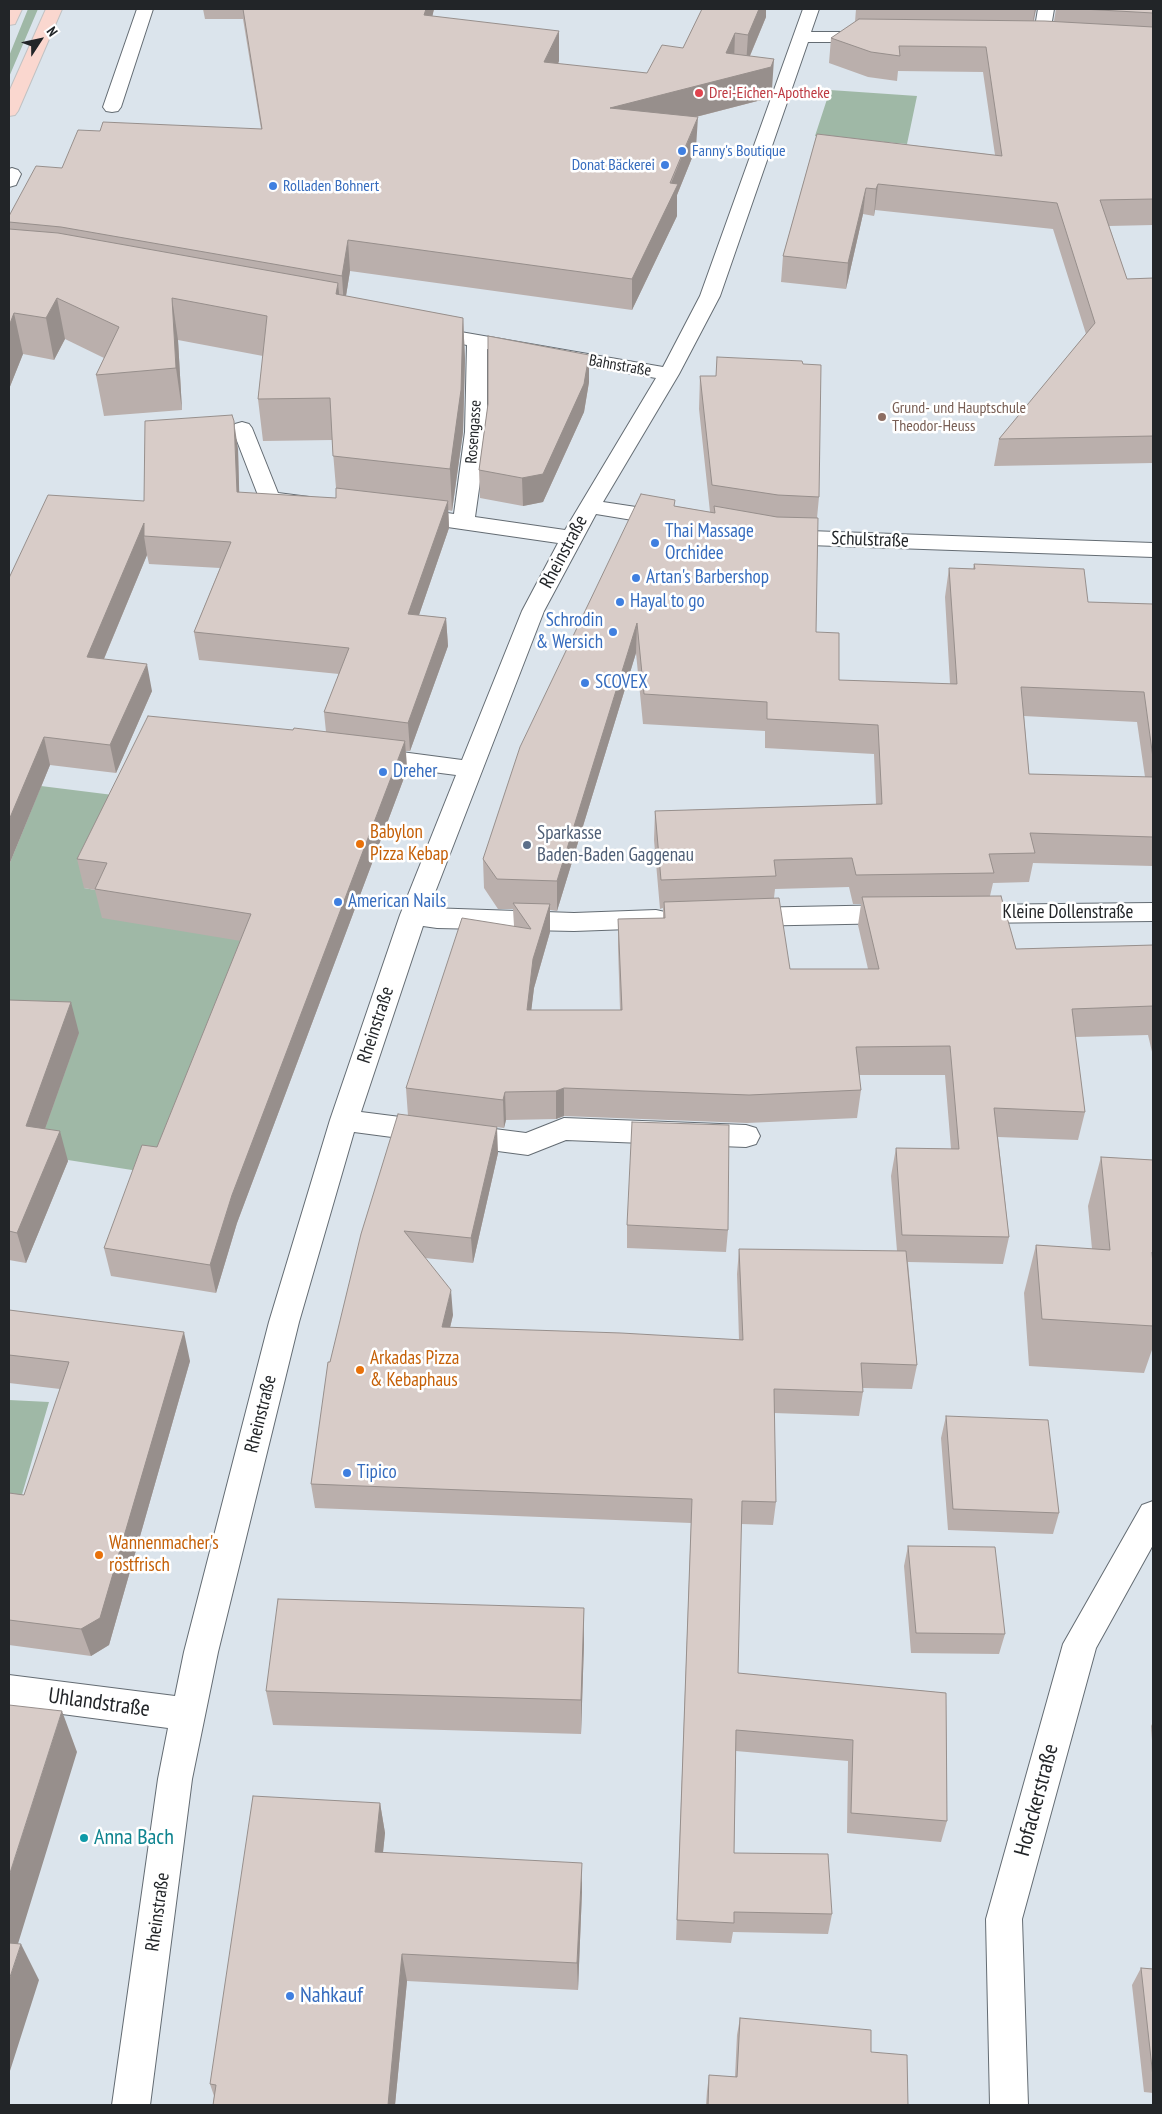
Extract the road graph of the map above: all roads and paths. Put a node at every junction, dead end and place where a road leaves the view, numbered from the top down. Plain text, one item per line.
1 (14, 9) edge
2 (54, 9) edge
3 (145, 9) edge
4 (812, 9) edge
5 (1046, 9) edge
6 (9, 20) edge
7 (801, 37) junction
8 (881, 38) edge
9 (1021, 39) edge
10 (1041, 39) junction
11 (1060, 40) edge
12 (112, 107) dead end
13 (9, 111) edge
14 (409, 329) edge
15 (477, 342) junction
16 (669, 374) junction
17 (242, 428) dead end
18 (318, 504) edge
19 (589, 506) junction
20 (396, 513) edge
21 (464, 521) junction
22 (691, 523) edge
23 (757, 534) edge
24 (572, 538) junction
25 (1153, 550) edge
26 (352, 753) edge
27 (471, 770) junction
28 (1153, 912) edge
29 (919, 914) edge
30 (948, 914) edge
31 (413, 915) junction
32 (723, 918) edge
33 (683, 919) edge
34 (344, 1120) junction
35 (746, 1136) dead end
36 (1153, 1515) edge
37 (9, 1691) edge
38 (189, 1713) junction
39 (131, 2105) edge
40 (1009, 2105) edge

1 - 6 main road
2 - 13 main road
3 - 12 street
4 - 7 street, Rheinstraße
5 - 10 street
7 - 8 street
7 - 16 street, Rheinstraße
9 - 10 street
10 - 11 street
14 - 15 street, Bahnstraße
15 - 16 street, Bahnstraße
15 - 21 street, Rosengasse
16 - 19 street, Rheinstraße
17 - 18 street
19 - 22 street
19 - 24 street, Rheinstraße
20 - 21 street
21 - 24 street
23 - 25 street, Schulstraße
24 - 27 street, Rheinstraße
26 - 27 street
27 - 31 street, Rheinstraße
28 - 30 street, Kleine Dollenstraße
29 - 32 street
31 - 33 street
31 - 34 street, Rheinstraße
34 - 35 street
34 - 38 street, Rheinstraße
36 - 40 street, Hofackerstraße
37 - 38 street, Uhlandstraße
38 - 39 street, Rheinstraße

